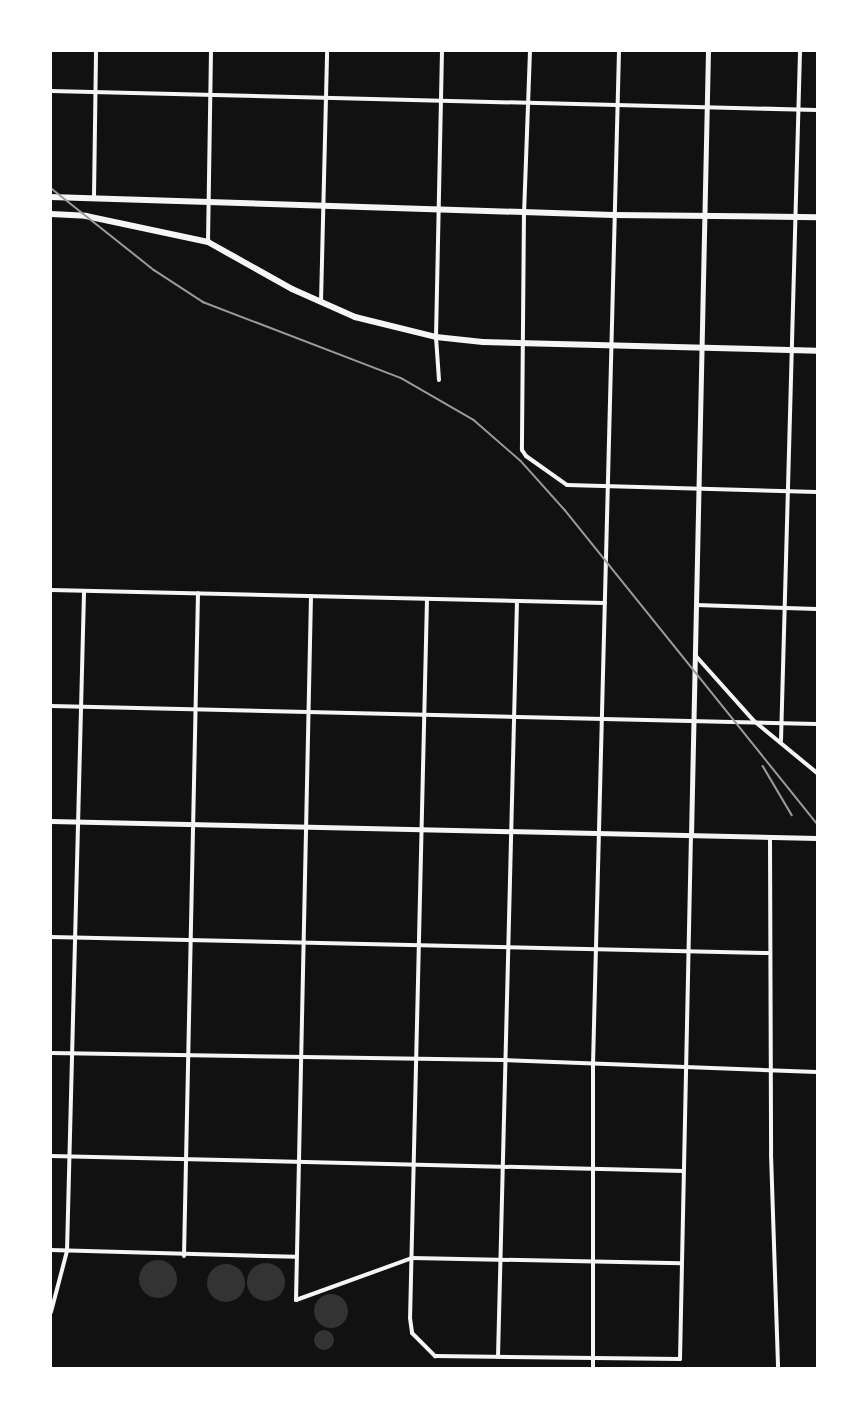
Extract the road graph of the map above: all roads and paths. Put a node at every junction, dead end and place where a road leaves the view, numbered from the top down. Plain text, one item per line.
1 (96, 51) edge
2 (211, 51) edge
3 (327, 51) edge
4 (442, 51) edge
5 (530, 51) edge
6 (619, 51) edge
7 (708, 51) edge
8 (800, 51) edge
9 (51, 91) edge
10 (95, 92) junction
11 (210, 95) junction
12 (326, 98) junction
13 (442, 101) junction
14 (528, 103) junction
15 (617, 105) junction
16 (706, 107) junction
17 (796, 110) junction
18 (817, 110) edge
19 (51, 197) edge
20 (94, 197) junction
21 (208, 203) junction
22 (323, 206) junction
23 (437, 209) junction
24 (524, 211) junction
25 (51, 214) edge
26 (613, 215) junction
27 (704, 216) junction
28 (796, 216) junction
29 (817, 217) edge
30 (208, 242) junction
31 (321, 302) junction
32 (436, 337) junction
33 (523, 342) junction
34 (610, 345) junction
35 (701, 348) junction
36 (789, 351) junction
37 (817, 351) edge
38 (439, 380) dead end
39 (608, 488) junction
40 (698, 489) junction
41 (786, 492) junction
42 (817, 492) edge
43 (51, 590) edge
44 (84, 591) junction
45 (198, 593) junction
46 (311, 596) junction
47 (427, 599) junction
48 (517, 601) junction
49 (605, 603) junction
50 (696, 605) junction
51 (784, 608) junction
52 (817, 609) edge
53 (695, 655) junction
54 (51, 706) edge
55 (81, 707) junction
56 (196, 712) junction
57 (309, 714) junction
58 (425, 717) junction
59 (514, 718) junction
60 (603, 719) junction
61 (694, 720) junction
62 (754, 721) junction
63 (782, 721) junction
64 (817, 723) edge
65 (781, 741) junction
66 (817, 773) edge
67 (51, 821) edge
68 (76, 822) junction
69 (194, 825) junction
70 (305, 827) junction
71 (420, 830) junction
72 (511, 832) junction
73 (599, 834) junction
74 (691, 836) junction
75 (770, 838) junction
76 (817, 838) edge
77 (51, 937) edge
78 (74, 937) junction
79 (190, 940) junction
80 (305, 942) junction
81 (419, 945) junction
82 (508, 947) junction
83 (596, 949) junction
84 (688, 951) junction
85 (768, 953) junction
86 (51, 1053) edge
87 (70, 1053) junction
88 (186, 1053) junction
89 (300, 1057) junction
90 (414, 1059) junction
91 (503, 1060) junction
92 (593, 1064) junction
93 (685, 1068) junction
94 (772, 1072) junction
95 (817, 1072) edge
96 (51, 1156) edge
97 (69, 1156) junction
98 (185, 1161) junction
99 (298, 1162) junction
100 (413, 1165) junction
101 (502, 1167) junction
102 (593, 1170) junction
103 (683, 1171) junction
104 (51, 1250) edge
105 (67, 1251) junction
106 (184, 1256) junction
107 (296, 1257) junction
108 (412, 1258) junction
109 (500, 1260) junction
110 (591, 1262) junction
111 (682, 1263) junction
112 (51, 1312) edge
113 (498, 1357) junction
114 (591, 1358) junction
115 (593, 1368) edge
116 (778, 1368) edge

1 - 10 street
2 - 11 street
3 - 12 street
4 - 13 street
5 - 14 street
6 - 15 street
7 - 16 street
8 - 17 street
9 - 10 street
10 - 11 street
10 - 20 street
11 - 12 street
11 - 21 street
12 - 13 street
12 - 22 street
13 - 14 street
13 - 23 street
14 - 15 street
14 - 24 street
15 - 16 street
15 - 26 street
16 - 17 street
16 - 27 street
17 - 18 street
17 - 28 street
19 - 20 main road
20 - 21 main road
21 - 22 main road
21 - 30 street
22 - 23 main road
22 - 31 street
23 - 24 main road
23 - 32 street
24 - 26 main road
24 - 33 street
25 - 30 main road
26 - 27 main road
26 - 34 street
27 - 28 main road
27 - 35 street
28 - 29 main road
28 - 36 street
30 - 31 main road
31 - 32 main road
32 - 33 main road
32 - 38 street
33 - 34 main road
33 - 39 street
34 - 35 main road
34 - 39 street
35 - 36 main road
35 - 40 street
36 - 37 main road
36 - 41 street
39 - 40 street
39 - 49 street
40 - 41 street
40 - 50 street
41 - 42 street
41 - 51 street
43 - 44 street
44 - 45 street
44 - 55 street
45 - 46 street
45 - 56 street
46 - 47 street
46 - 57 street
47 - 48 street
47 - 58 street
48 - 49 street
48 - 59 street
49 - 60 street
50 - 51 street
50 - 53 street
51 - 52 street
51 - 63 street
53 - 61 street
53 - 62 street
54 - 55 street
55 - 56 street
55 - 68 street
56 - 57 street
56 - 69 street
57 - 58 street
57 - 70 street
58 - 59 street
58 - 71 street
59 - 60 street
59 - 72 street
60 - 61 street
60 - 73 street
61 - 62 street
61 - 74 street
62 - 63 street
62 - 65 street
63 - 64 street
63 - 65 street
65 - 66 street
67 - 68 main road
68 - 69 main road
68 - 78 street
69 - 70 main road
69 - 79 street
70 - 71 main road
70 - 80 street
71 - 72 main road
71 - 81 street
72 - 73 main road
72 - 82 street
73 - 74 main road
73 - 83 street
74 - 75 main road
74 - 84 street
75 - 76 main road
75 - 85 street
77 - 78 street
78 - 79 street
78 - 87 street
79 - 80 street
79 - 88 street
80 - 81 street
80 - 89 street
81 - 82 street
81 - 90 street
82 - 83 street
82 - 91 street
83 - 84 street
83 - 92 street
84 - 85 street
84 - 93 street
85 - 94 street
86 - 87 street
87 - 88 street
87 - 97 street
88 - 89 street
88 - 98 street
89 - 90 street
89 - 99 street
90 - 91 street
90 - 100 street
91 - 92 street
91 - 101 street
92 - 93 street
92 - 102 street
93 - 94 street
93 - 103 street
94 - 95 street
94 - 116 street
96 - 97 street
97 - 98 street
97 - 105 street
98 - 99 street
98 - 106 street
99 - 100 street
99 - 107 street
100 - 101 street
100 - 108 street
101 - 102 street
101 - 109 street
102 - 103 street
102 - 110 street
103 - 111 street
104 - 105 street
105 - 106 street
105 - 112 street
106 - 107 street
107 - 108 street
108 - 109 street
108 - 113 street
109 - 110 street
109 - 113 street
110 - 111 street
110 - 114 street
111 - 114 street
113 - 114 street
114 - 115 street

